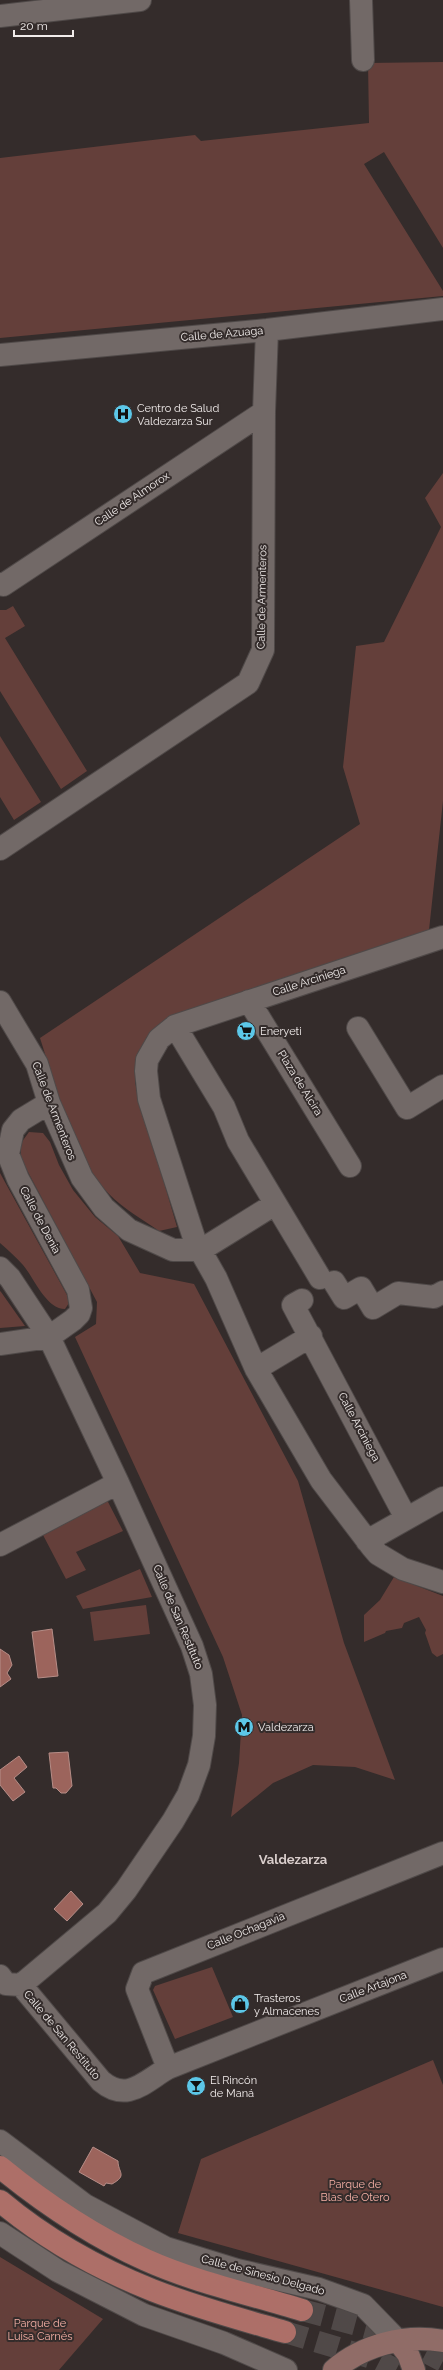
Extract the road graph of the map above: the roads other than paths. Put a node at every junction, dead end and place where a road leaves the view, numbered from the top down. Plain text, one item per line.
1 (140, 0) edge
2 (361, 0) edge
3 (0, 16) edge
4 (363, 60) dead end
5 (443, 309) edge
6 (267, 330) junction
7 (0, 355) edge
8 (264, 412) junction
9 (0, 584) edge
10 (0, 849) edge
11 (443, 937) edge
12 (249, 1001) junction
13 (0, 1002) edge
14 (175, 1026) junction
15 (358, 1028) dead end
16 (443, 1086) edge
17 (49, 1103) junction
18 (350, 1166) dead end
19 (275, 1204) junction
20 (201, 1250) junction
21 (0, 1268) edge
22 (443, 1292) edge
23 (302, 1300) dead end
24 (311, 1336) junction
25 (49, 1337) junction
26 (0, 1344) edge
27 (256, 1369) junction
28 (118, 1482) junction
29 (443, 1498) edge
30 (406, 1518) junction
31 (366, 1541) junction
32 (0, 1545) edge
33 (443, 1582) edge
34 (443, 1853) edge
35 (443, 1959) edge
36 (0, 1976) edge
37 (21, 1985) junction
38 (168, 2068) junction
39 (0, 2141) edge
40 (0, 2167) edge
41 (0, 2201) edge
42 (0, 2233) edge
43 (302, 2310) tunnel mouth
44 (285, 2332) tunnel mouth
45 (398, 2341) junction
46 (443, 2341) edge
47 (286, 2370) edge
48 (334, 2370) edge
49 (414, 2370) edge

1 - 3 street
2 - 4 street
5 - 6 street, Calle de Azuaga
6 - 7 street, Calle de Azuaga
6 - 8 street, Calle de Armenteros
8 - 9 street, Calle de Almorox
8 - 10 street, Calle de Armenteros
11 - 12 street, Calle Arciniega
12 - 14 street, Calle Arciniega
12 - 18 street, Plaza de Alcira
13 - 17 street, Calle de Armenteros
14 - 19 street
14 - 20 street, Calle Arciniega
15 - 16 street
17 - 20 street, Calle de Armenteros
17 - 25 street, Calle de Denia
19 - 20 street
19 - 22 street
20 - 27 street, Calle Arciniega
21 - 25 street, Calle de San Restituto
23 - 24 street, Calle Arciniega
24 - 27 street
24 - 30 street, Calle Arciniega
25 - 26 street
25 - 28 street, Calle de San Restituto
27 - 31 street, Calle Arciniega
28 - 32 street
28 - 37 street, Calle de San Restituto
29 - 30 street
30 - 31 street
31 - 33 street, Calle Arciniega
34 - 38 street, Calle Ochagavia
35 - 38 street, Calle Artajona
36 - 37 street, Calle de San Restituto
37 - 38 street, Calle de San Restituto
39 - 45 street, Calle de Sinesio Delgado
40 - 43 main road, Calle de Sinesio Delgado
41 - 44 main road
42 - 47 street
45 - 46 street
45 - 48 street
45 - 49 street

